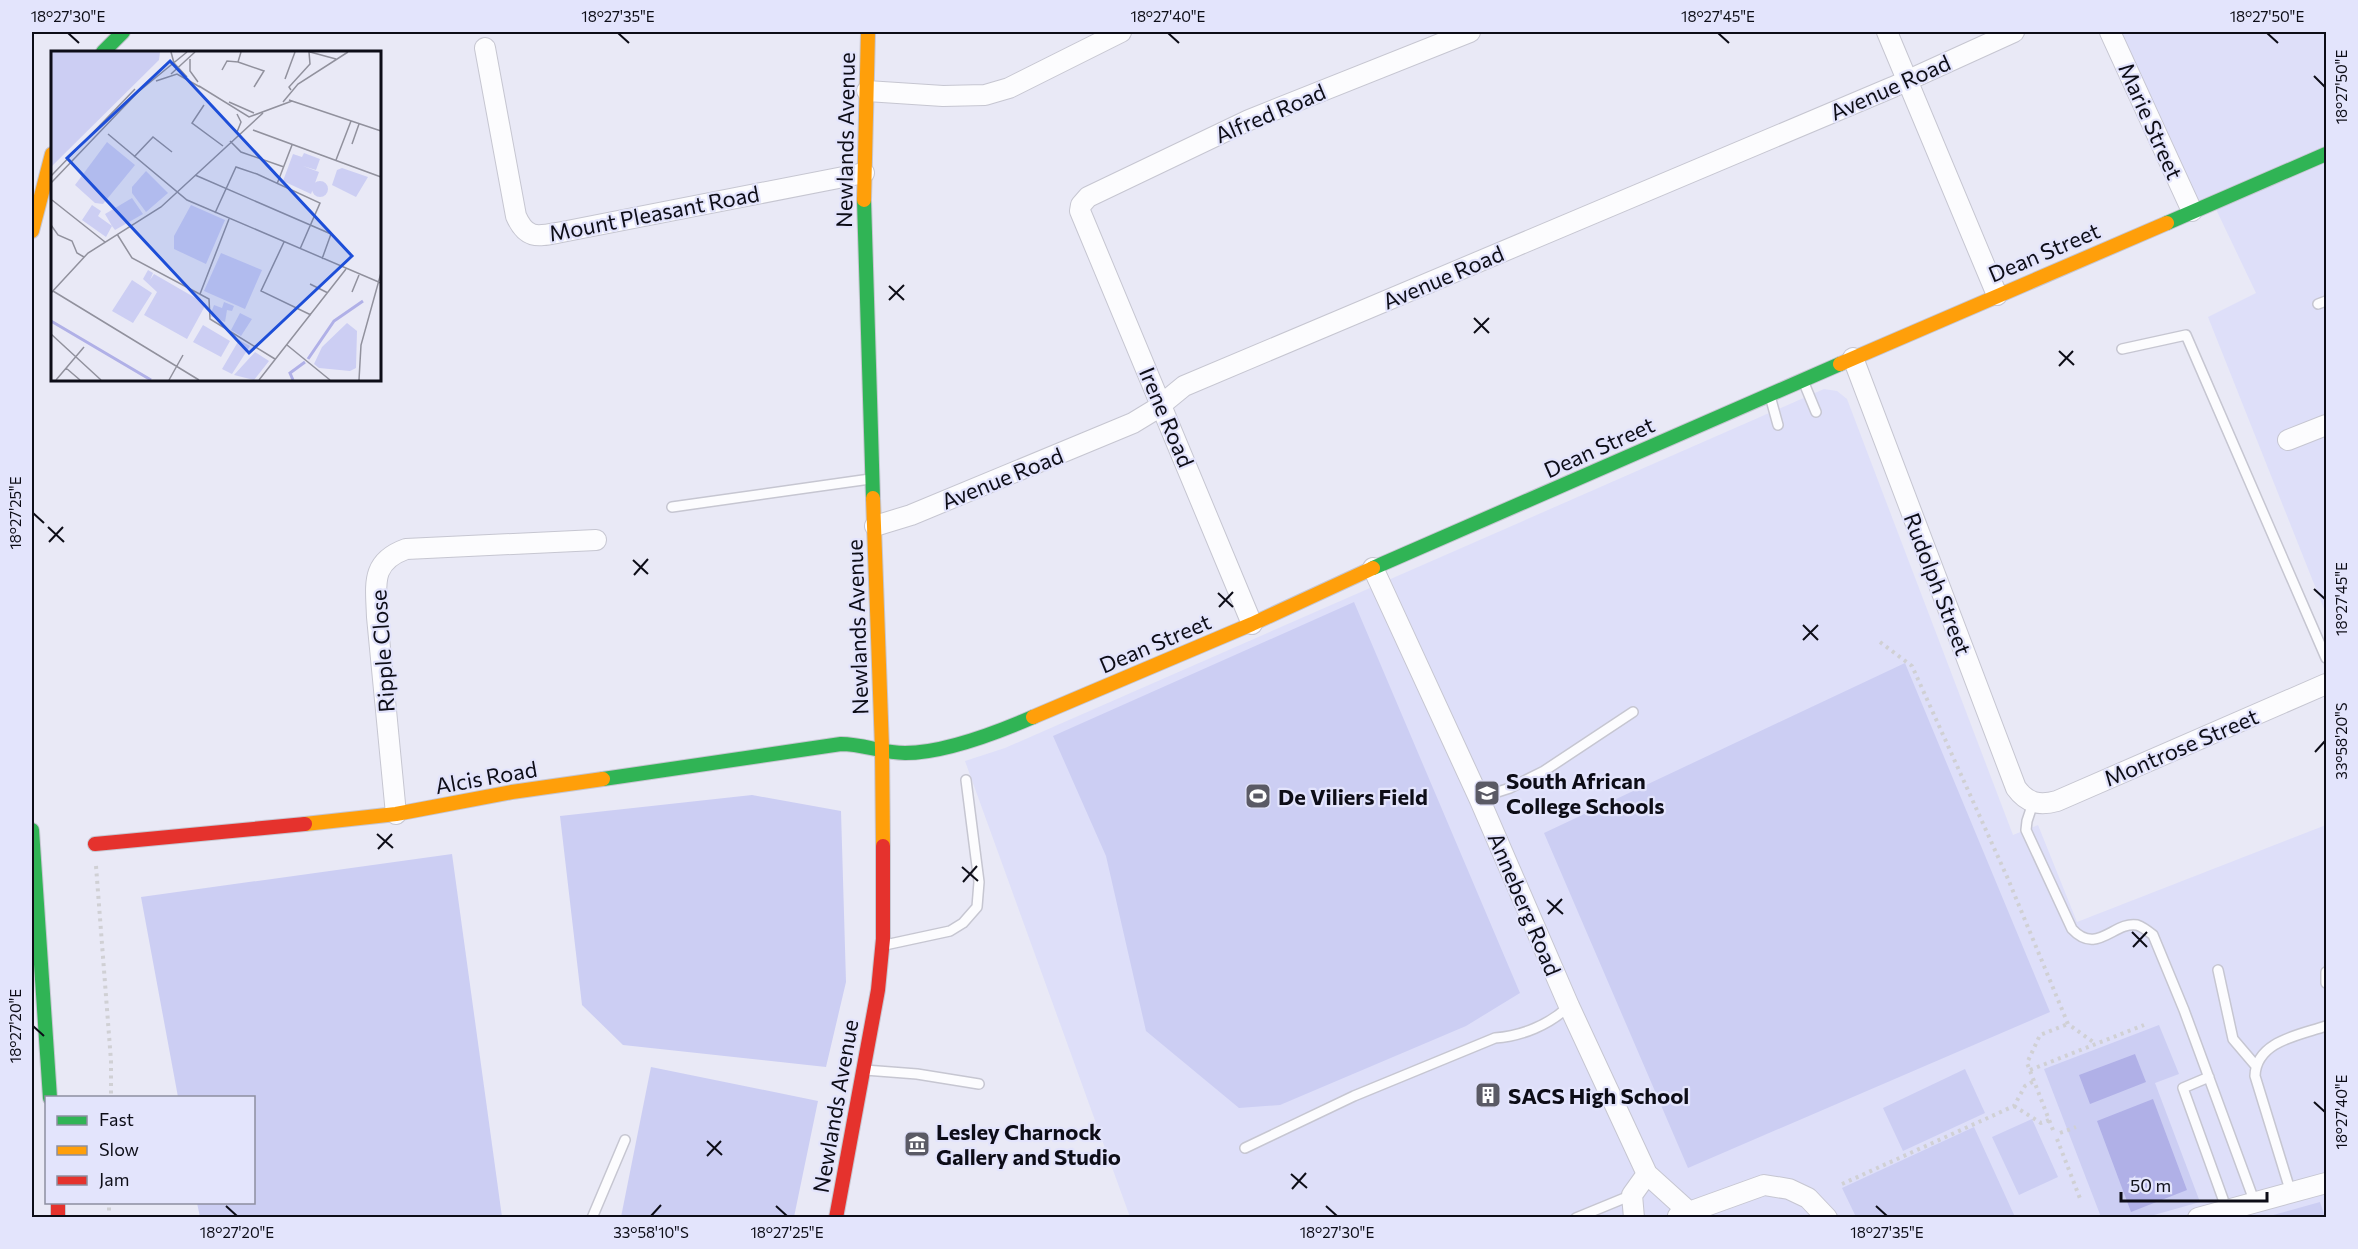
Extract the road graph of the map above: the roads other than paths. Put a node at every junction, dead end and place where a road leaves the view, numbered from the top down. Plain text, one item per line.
1 (123, 32) edge
2 (1121, 32) edge
3 (1470, 32) edge
4 (1887, 32) edge
5 (2014, 32) edge
6 (2110, 32) edge
7 (867, 33) edge
8 (1433, 39) edge
9 (485, 48) dead end
10 (104, 51) edge
11 (1908, 80) junction
12 (867, 91) junction
13 (2326, 154) edge
14 (51, 158) edge
15 (864, 173) junction
16 (1080, 211) joint
17 (2192, 211) junction
18 (32, 231) edge
19 (1997, 295) junction
20 (2122, 349) dead end
21 (1853, 358) junction
22 (1803, 381) junction
23 (1769, 394) junction
24 (1162, 404) junction
25 (1816, 412) dead end
26 (1778, 425) dead end
27 (2326, 425) edge
28 (2288, 440) dead end
29 (873, 479) junction
30 (672, 507) dead end
31 (874, 526) junction
32 (596, 540) dead end
33 (1373, 568) junction
34 (1252, 624) junction
35 (2326, 658) edge
36 (2326, 684) edge
37 (1633, 712) dead end
38 (882, 748) junction
39 (966, 780) dead end
40 (1479, 798) junction
41 (2033, 803) junction
42 (396, 814) junction
43 (32, 830) edge
44 (95, 844) road end
45 (883, 946) junction
46 (2218, 970) dead end
47 (2326, 972) edge
48 (2326, 983) edge
49 (1569, 1006) junction
50 (2326, 1026) edge
51 (2256, 1066) junction
52 (863, 1070) junction
53 (2209, 1077) junction
54 (979, 1084) dead end
55 (50, 1096) edge
56 (624, 1140) dead end
57 (1245, 1148) dead end
58 (1647, 1174) junction
59 (2326, 1183) edge
60 (2291, 1193) junction
61 (1632, 1195) junction
62 (2255, 1203) junction
63 (2225, 1210) junction
64 (1682, 1215) edge
65 (592, 1218) edge
66 (836, 1218) edge
67 (1576, 1218) edge
68 (1634, 1218) edge
69 (1827, 1218) edge
70 (2198, 1218) edge

1 - 10 main road
2 - 12 street
3 - 8 street, Alfred Road
4 - 11 street
5 - 11 street, Avenue Road
6 - 17 street, Marie Street
7 - 12 main road, Newlands Avenue
8 - 16 street, Alfred Road
9 - 15 street, Mount Pleasant Road
11 - 19 street
11 - 24 street, Avenue Road
12 - 15 main road, Newlands Avenue
13 - 17 main road, Dean Street
14 - 18 main road
15 - 29 main road, Newlands Avenue
16 - 24 street, Irene Road
17 - 19 main road, Dean Street
19 - 21 main road, Dean Street
20 - 35 lane
21 - 22 main road, Dean Street
21 - 41 street, Rudolph Street
22 - 23 main road, Dean Street
22 - 25 lane
23 - 26 lane
23 - 33 main road, Dean Street
24 - 31 street, Avenue Road
24 - 34 street, Irene Road
27 - 28 street
29 - 30 lane
29 - 31 main road, Newlands Avenue
31 - 38 main road, Newlands Avenue
32 - 42 street, Ripple Close
33 - 34 main road, Dean Street
33 - 40 street, Anneberg Road
34 - 38 main road, Dean Street
36 - 41 street, Montrose Street
37 - 40 lane
38 - 42 main road, Alcis Road
38 - 45 main road, Newlands Avenue
39 - 45 lane
40 - 49 street, Anneberg Road
41 - 53 lane
42 - 44 main road, Alcis Road
43 - 55 main road
45 - 52 main road, Newlands Avenue
46 - 51 lane
47 - 48 lane
49 - 57 lane
49 - 58 street, Anneberg Road
50 - 51 lane
51 - 60 lane
52 - 54 lane
52 - 66 main road, Newlands Avenue
53 - 62 lane
53 - 63 lane
56 - 65 lane
58 - 61 street
58 - 64 street, Anneberg Road
59 - 60 street
60 - 62 street
61 - 67 lane
61 - 68 street
62 - 63 street
63 - 70 street
64 - 69 street, Anneberg Road

